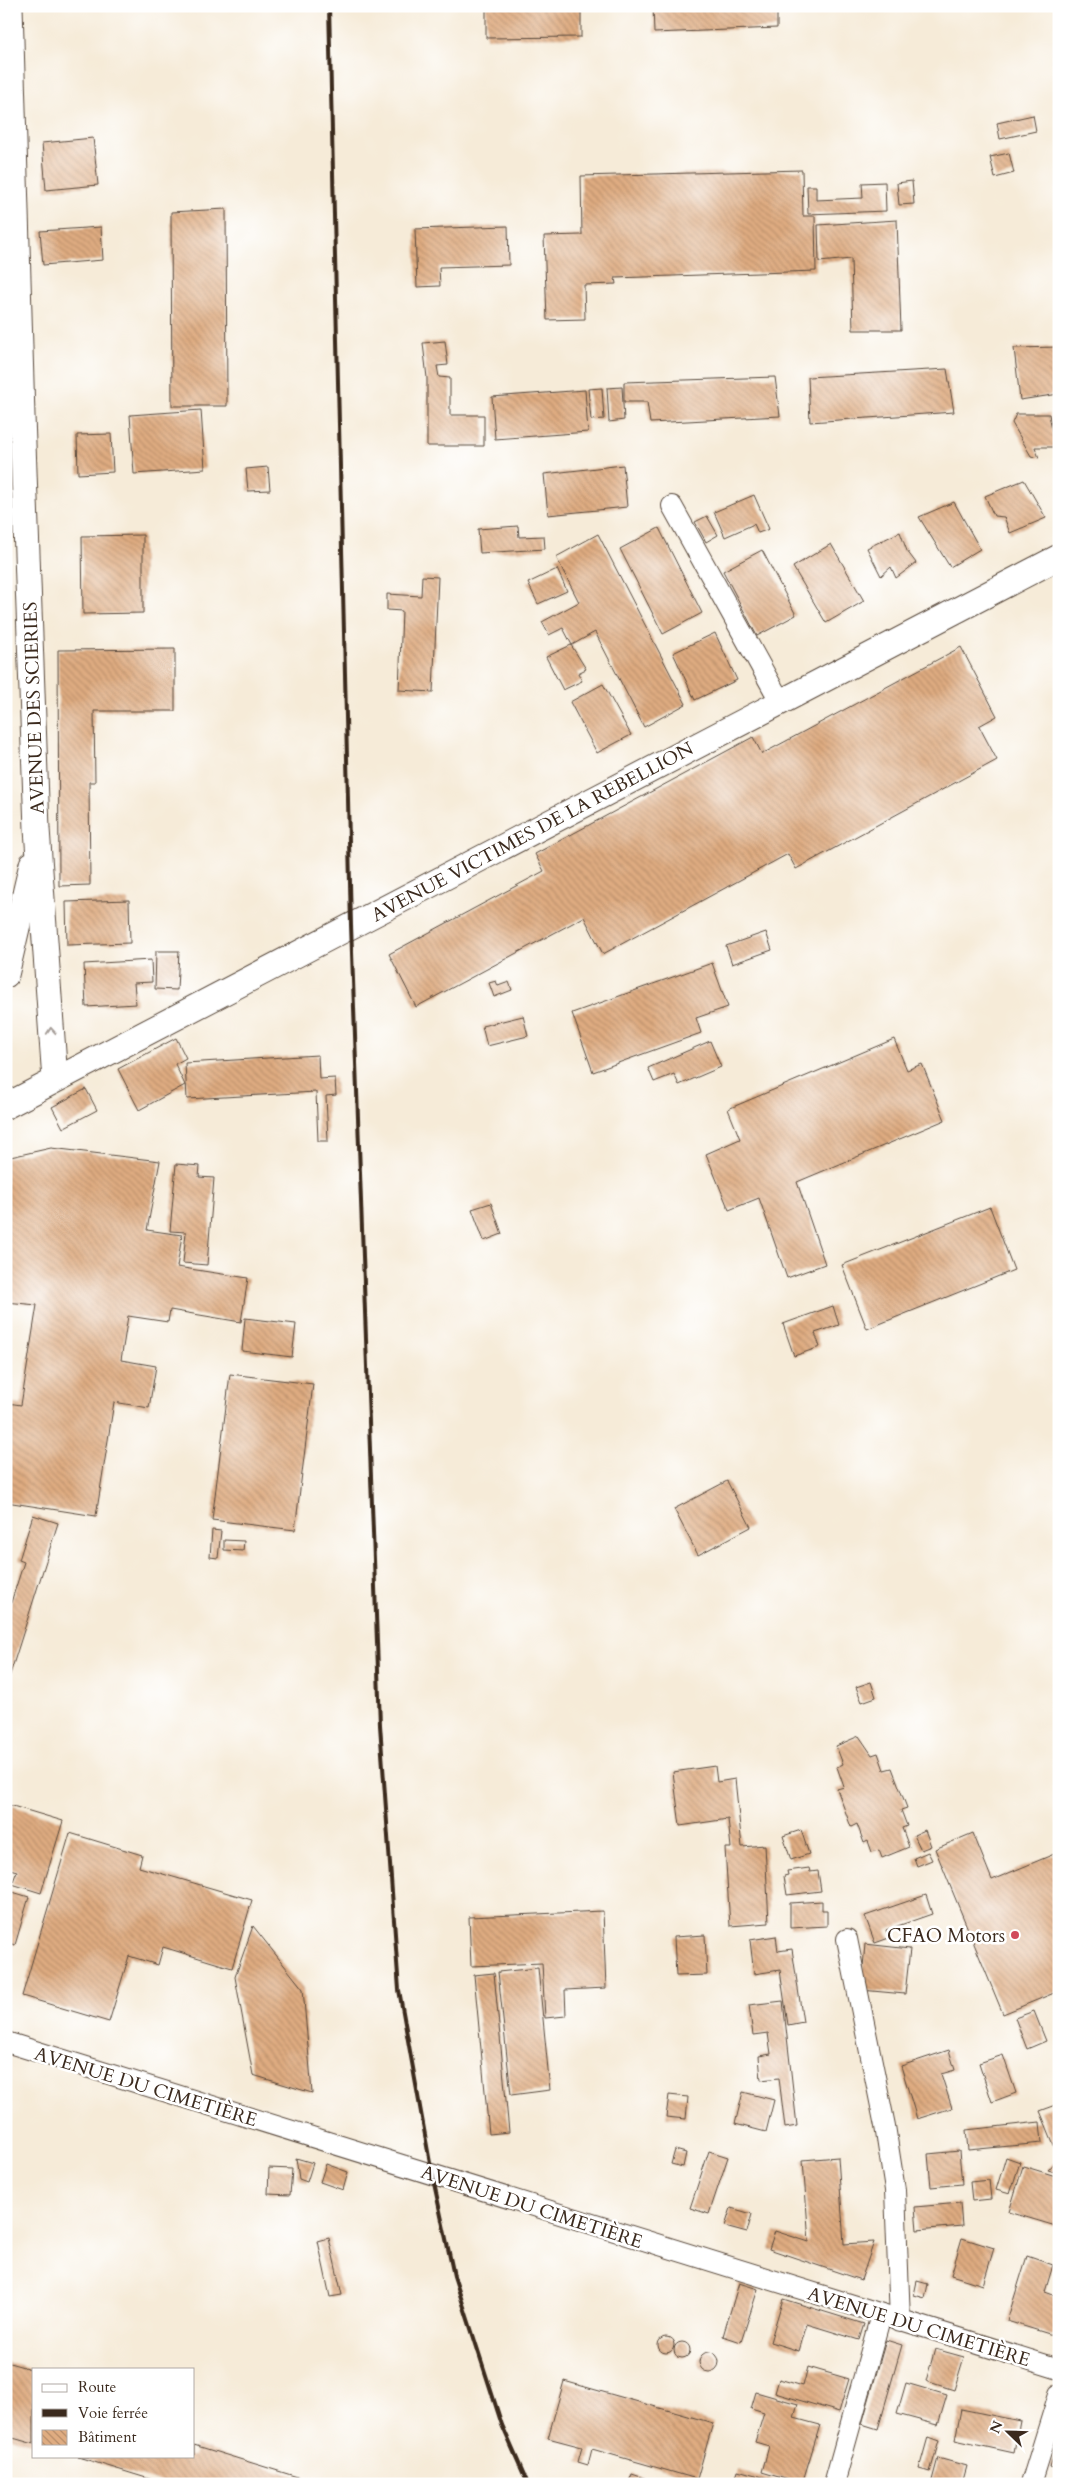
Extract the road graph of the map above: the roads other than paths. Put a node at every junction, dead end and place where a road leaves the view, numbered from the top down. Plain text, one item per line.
1 (10, 6) edge
2 (14, 416) edge
3 (672, 506) dead end
4 (1059, 556) edge
5 (780, 701) junction
6 (38, 830) junction
7 (6, 974) edge
8 (55, 1080) junction
9 (6, 1106) edge
10 (847, 1938) dead end
11 (6, 2042) edge
12 (890, 2318) junction
13 (1059, 2369) edge
14 (1059, 2394) edge
15 (834, 2484) edge
16 (1031, 2484) edge

1 - 2 street, AVENUE DES SCIERIES
2 - 6 street, AVENUE DES SCIERIES
3 - 5 street
4 - 5 street, AVENUE VICTIMES DE LA REBELLION
5 - 8 street, AVENUE VICTIMES DE LA REBELLION
6 - 7 street
8 -> 6 street, AVENUE DES SCIERIES
8 - 9 street, AVENUE VICTIMES DE LA REBELLION
10 - 12 street
11 - 12 street, AVENUE DU CIMETIÈRE
12 - 13 street, AVENUE DU CIMETIÈRE
12 - 15 street
14 - 16 street

